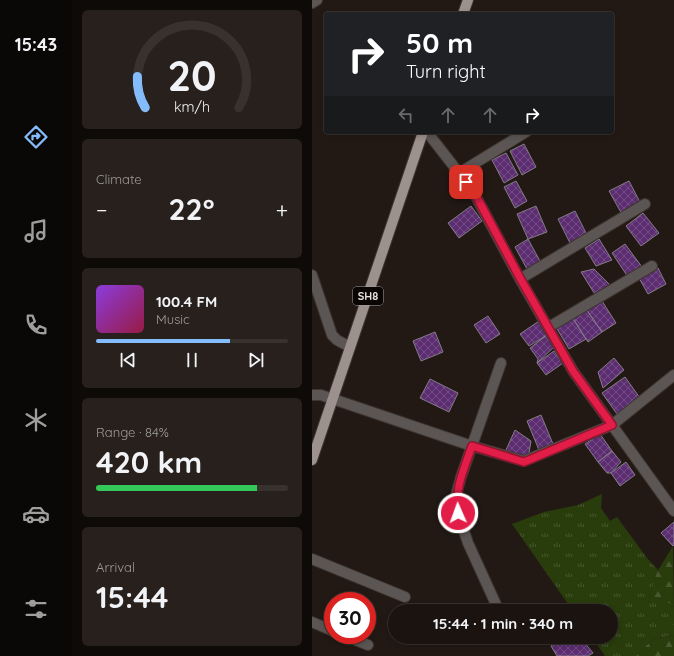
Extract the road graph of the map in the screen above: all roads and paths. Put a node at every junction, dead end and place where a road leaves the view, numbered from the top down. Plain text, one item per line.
1 (317, 0) edge
2 (468, 0) edge
3 (312, 3) edge
4 (464, 12) edge
5 (422, 134) edge
6 (429, 134) edge
7 (523, 134) edge
8 (459, 173) junction
9 (645, 204) dead end
10 (652, 266) dead end
11 (312, 275) edge
12 (520, 278) junction
13 (549, 327) junction
14 (350, 347) junction
15 (501, 363) dead end
16 (674, 375) edge
17 (312, 395) edge
18 (332, 399) junction
19 (612, 425) junction
20 (472, 446) junction
21 (312, 460) edge
22 (674, 511) edge
23 (312, 559) edge
24 (405, 597) dead end
25 (496, 604) edge
26 (312, 622) edge
27 (324, 627) edge

1 - 3 street
2 - 4 main road
5 - 14 main road, SH8
6 - 8 street
7 - 8 street
8 - 12 street
9 - 12 street
10 - 13 street
11 - 14 street
12 - 13 street
13 - 19 street
14 - 18 main road, SH8
15 - 20 street
16 - 19 street
17 - 18 street
18 - 20 street
18 - 21 main road, SH8
19 - 20 street
19 - 22 street
20 - 25 street
23 - 24 street
26 - 27 street

